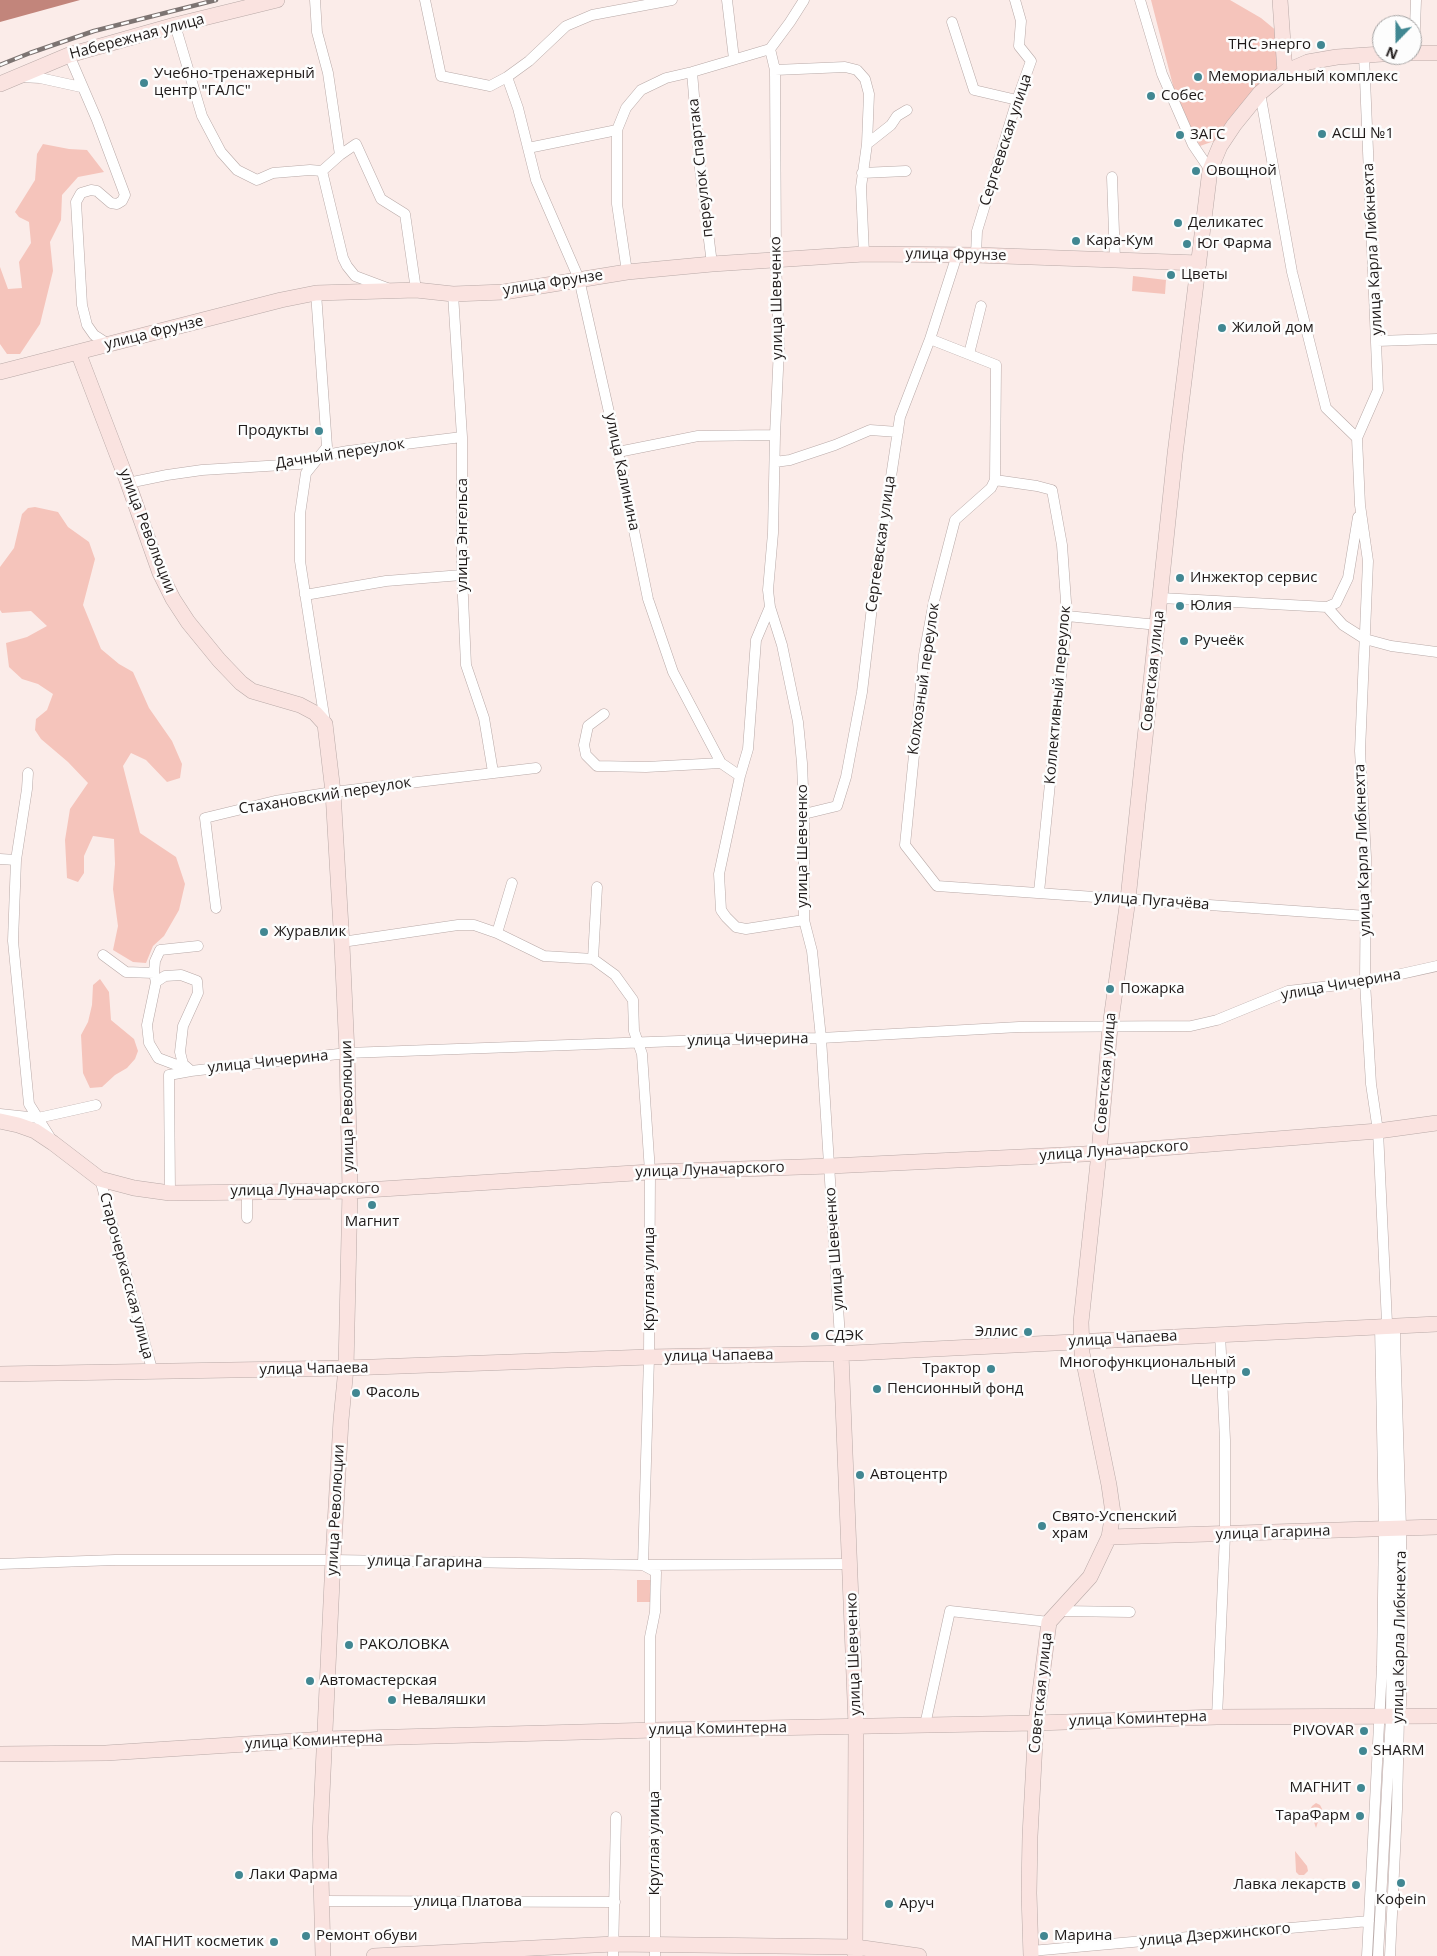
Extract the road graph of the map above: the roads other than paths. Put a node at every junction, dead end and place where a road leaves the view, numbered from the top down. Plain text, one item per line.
1 (277, 0) edge
2 (315, 0) edge
3 (424, 0) edge
4 (672, 0) edge
5 (727, 0) edge
6 (804, 0) edge
7 (1015, 0) edge
8 (1140, 0) edge
9 (1280, 0) edge
10 (1416, 0) edge
11 (1415, 15) edge
12 (952, 22) dead end
13 (176, 25) junction
14 (770, 49) junction
15 (1422, 53) edge
16 (1437, 53) edge
17 (69, 55) junction
18 (1364, 55) junction
19 (1372, 55) edge
20 (734, 59) junction
21 (775, 70) junction
22 (692, 72) junction
23 (1285, 72) junction
24 (17, 77) junction
25 (507, 78) junction
26 (0, 84) edge
27 (81, 87) junction
28 (1260, 93) junction
29 (1017, 100) junction
30 (907, 110) dead end
31 (617, 130) junction
32 (867, 144) junction
33 (528, 148) junction
34 (340, 155) junction
35 (322, 170) junction
36 (1210, 170) junction
37 (906, 171) dead end
38 (862, 173) junction
39 (1112, 177) dead end
40 (864, 254) junction
41 (957, 255) junction
42 (976, 255) junction
43 (776, 260) junction
44 (1115, 260) junction
45 (1199, 263) junction
46 (712, 264) junction
47 (628, 272) junction
48 (579, 280) junction
49 (416, 290) junction
50 (393, 291) junction
51 (316, 293) junction
52 (454, 294) junction
53 (981, 306) dead end
54 (1437, 339) edge
55 (930, 340) junction
56 (1377, 341) junction
57 (108, 344) junction
58 (78, 352) junction
59 (969, 354) junction
60 (0, 372) edge
61 (898, 432) junction
62 (775, 435) junction
63 (462, 437) junction
64 (1357, 438) junction
65 (618, 452) junction
66 (320, 456) junction
67 (775, 462) junction
68 (995, 480) junction
69 (128, 483) junction
70 (1360, 505) junction
71 (462, 575) junction
72 (305, 594) junction
73 (1161, 598) junction
74 (1327, 607) junction
75 (770, 608) junction
76 (1068, 616) junction
77 (1158, 625) junction
78 (1365, 639) junction
79 (1437, 652) edge
80 (604, 714) dead end
81 (325, 724) junction
82 (721, 763) junction
83 (536, 768) dead end
84 (493, 772) junction
85 (28, 773) dead end
86 (740, 776) junction
87 (333, 792) junction
88 (804, 814) junction
89 (0, 859) edge
90 (16, 860) junction
91 (512, 883) dead end
92 (938, 886) joint
93 (597, 887) dead end
94 (1039, 892) junction
95 (1128, 899) junction
96 (216, 908) dead end
97 (1367, 916) junction
98 (804, 920) junction
99 (497, 933) junction
100 (342, 942) junction
101 (198, 946) dead end
102 (103, 955) dead end
103 (593, 959) junction
104 (1437, 966) edge
105 (155, 978) junction
106 (1365, 982) junction
107 (1110, 1027) junction
108 (820, 1038) junction
109 (639, 1042) junction
110 (347, 1053) junction
111 (191, 1070) junction
112 (96, 1105) dead end
113 (0, 1114) edge
114 (38, 1118) junction
115 (0, 1121) edge
116 (1437, 1123) edge
117 (1378, 1131) junction
118 (53, 1142) junction
119 (1099, 1153) junction
120 (830, 1166) junction
121 (650, 1172) junction
122 (100, 1179) junction
123 (350, 1191) junction
124 (247, 1192) junction
125 (170, 1193) junction
126 (248, 1218) dead end
127 (1437, 1324) edge
128 (1387, 1325) junction
129 (1220, 1334) junction
130 (1080, 1342) junction
131 (841, 1354) junction
132 (649, 1357) junction
133 (346, 1368) junction
134 (152, 1373) junction
135 (0, 1374) edge
136 (1437, 1527) edge
137 (1392, 1528) junction
138 (1225, 1535) junction
139 (1108, 1537) junction
140 (333, 1560) junction
141 (0, 1564) edge
142 (850, 1564) junction
143 (644, 1565) junction
144 (1060, 1611) junction
145 (1130, 1612) dead end
146 (1049, 1622) junction
147 (1390, 1716) junction
148 (1437, 1716) edge
149 (1218, 1717) junction
150 (1036, 1723) junction
151 (856, 1725) junction
152 (924, 1725) junction
153 (653, 1730) junction
154 (326, 1739) junction
155 (0, 1754) edge
156 (616, 1817) dead end
157 (322, 1901) junction
158 (615, 1902) junction
159 (1370, 1921) junction
160 (613, 1950) edge
161 (655, 1950) edge
162 (856, 1952) edge
163 (1031, 1954) edge
164 (323, 1956) edge
165 (374, 1956) edge
166 (386, 1956) edge
167 (919, 1956) edge
168 (1367, 1956) edge
169 (1378, 1956) edge
170 (1390, 1956) edge

1 - 13 street, Набережная улица
2 - 34 street
3 - 25 street
4 - 25 street
5 - 20 street
6 - 14 street
7 - 29 street, Сергеевская улица
8 - 36 street
9 - 23 street
10 - 11 street
12 - 29 street
13 - 17 street, Набережная улица
13 - 35 street
14 - 20 street
14 - 21 street, улица Шевченко
15 - 16 street
17 - 24 street, Набережная улица
17 - 27 street
18 - 19 street, Советская улица
18 - 23 street, Советская улица
18 - 56 street, улица Карла Либкнехта
20 - 22 street
21 - 32 street
21 - 43 street, улица Шевченко
22 - 31 street
22 - 46 street, переулок Спартака
23 - 28 street, Советская улица
24 - 26 street, Набережная улица
24 - 27 street
25 - 33 street, улица Калинина
27 - 57 street
28 - 36 street, Советская улица
28 - 64 street
29 - 42 street, Сергеевская улица
30 - 32 street
31 - 33 street
31 - 47 street
32 - 38 street
33 - 48 street, улица Калинина
34 - 35 street
34 - 49 street
35 - 50 street
36 - 45 street, Советская улица
37 - 38 street
38 - 40 street
39 - 44 street
40 - 41 street, улица Фрунзе
40 - 43 street, улица Фрунзе
41 - 42 street, улица Фрунзе
41 - 55 street, Сергеевская улица
42 - 44 street, улица Фрунзе
43 - 46 street, улица Фрунзе
43 - 62 street, улица Шевченко
44 - 45 street, улица Фрунзе
45 - 73 street, Советская улица
46 - 47 street, улица Фрунзе
47 - 48 street, улица Фрунзе
48 - 52 street, улица Фрунзе
48 - 65 street, улица Калинина
49 - 50 street, улица Фрунзе
49 - 52 street, улица Фрунзе
50 - 51 street, улица Фрунзе
51 - 57 street, улица Фрунзе
51 - 66 street
52 - 63 street, улица Энгельса
53 - 59 street
54 - 56 street
55 - 59 street
55 - 61 street, Сергеевская улица
56 - 64 street, улица Карла Либкнехта
57 - 58 street, улица Фрунзе
58 - 60 street, улица Фрунзе
58 - 69 street, улица Революции
59 - 68 street
61 - 67 street
61 - 88 street, Сергеевская улица
62 - 65 street
62 - 67 street, улица Шевченко
63 - 66 street, Дачный переулок
63 - 71 street, улица Энгельса
64 - 70 street, улица Карла Либкнехта
65 - 82 street, улица Калинина
66 - 69 street, Дачный переулок
66 - 72 street
67 - 75 street, улица Шевченко
68 - 76 street, Коллективный переулок
68 - 92 street, Колхозный переулок
69 - 81 street, улица Революции
70 - 74 street
70 - 78 street, улица Карла Либкнехта
71 - 72 street
71 - 84 street, улица Энгельса
72 - 81 street
73 - 74 street
73 - 77 street, Советская улица
74 - 78 street
75 - 86 street, улица Шевченко
75 - 88 street, улица Шевченко
76 - 77 street
76 - 94 street, Коллективный переулок
77 - 95 street, Советская улица
78 - 79 street
78 - 97 street, улица Карла Либкнехта
80 - 82 street
81 - 87 street, улица Революции
82 - 86 street, улица Калинина
83 - 84 street, Стахановский переулок
84 - 87 street, Стахановский переулок
85 - 90 street
86 - 98 street
87 - 96 street, Стахановский переулок
87 - 100 street, улица Революции
88 - 98 street, улица Шевченко
89 - 90 street
90 - 114 street
91 - 99 street
92 - 94 street, улица Пугачёва
93 - 103 street
94 - 95 street, улица Пугачёва
95 - 97 street, улица Пугачёва
95 - 107 street, Советская улица
97 - 106 street, улица Карла Либкнехта
98 - 108 street, улица Шевченко
99 - 100 street
99 - 103 street
100 - 110 street, улица Революции
101 - 105 street
102 - 105 street
103 - 109 street, Круглая улица
104 - 106 street, улица Чичерина
105 - 111 street
105 - 111 street
106 - 107 street, улица Чичерина
106 - 117 street, улица Карла Либкнехта
107 - 108 street, улица Чичерина
107 - 119 street, Советская улица
108 - 109 street, улица Чичерина
108 - 120 street, улица Шевченко
109 - 110 street, улица Чичерина
109 - 121 street, Круглая улица
110 - 111 street, улица Чичерина
110 - 123 street, улица Революции
111 - 125 street, улица Чичерина
112 - 114 street
113 - 114 street
114 - 118 street
115 - 118 street, улица Луначарского
116 - 117 street, улица Луначарского
117 - 119 street, улица Луначарского
117 - 128 street, улица Карла Либкнехта
118 - 122 street, улица Луначарского
119 - 120 street, улица Луначарского
119 - 130 street, Советская улица
120 - 121 street, улица Луначарского
120 - 131 street, улица Шевченко
121 - 123 street, улица Луначарского
121 - 132 street, Круглая улица
122 - 125 street, улица Луначарского
122 - 134 street, Старочеркасская улица
123 - 124 street, улица Луначарского
123 - 133 street, улица Революции
124 - 125 street, улица Луначарского
124 - 126 street
127 - 128 street, улица Чапаева
128 - 129 street, улица Чапаева
128 - 137 street, улица Карла Либкнехта
128 - 137 street, улица Карла Либкнехта
129 - 130 street, улица Чапаева
129 - 138 street
130 - 131 street, улица Чапаева
130 - 139 street, Советская улица
131 - 132 street, улица Чапаева
131 - 142 street, улица Шевченко
132 - 133 street, улица Чапаева
132 - 143 street, Круглая улица
133 - 134 street, улица Чапаева
133 - 140 street, улица Революции
134 - 135 street, улица Чапаева
136 - 137 street, улица Гагарина
137 - 138 street, улица Гагарина
137 - 147 street, улица Карла Либкнехта
137 - 147 street, улица Карла Либкнехта
138 - 139 street, улица Гагарина
138 - 149 street
139 - 144 street, Советская улица
140 - 141 street, улица Гагарина
140 - 143 street, улица Гагарина
140 - 154 street, улица Революции
142 - 143 street, улица Гагарина
142 - 151 street, улица Шевченко
143 - 153 street, Круглая улица
144 - 145 street
144 - 146 street, Советская улица
146 - 150 street, Советская улица
146 - 152 street
147 - 148 street, улица Коминтерна
147 - 149 street, улица Коминтерна
147 - 159 street, улица Карла Либкнехта
147 - 169 street, улица Карла Либкнехта
147 - 170 street, улица Карла Либкнехта
149 - 150 street, улица Коминтерна
150 - 152 street, улица Коминтерна
150 - 163 street, Советская улица
151 - 152 street, улица Коминтерна
151 - 153 street, улица Коминтерна
151 - 162 street, улица Шевченко
153 - 154 street, улица Коминтерна
153 - 161 street, Круглая улица
154 - 155 street, улица Коминтерна
154 - 157 street, улица Революции
156 - 158 street
157 - 158 street, улица Платова
157 - 164 street, улица Революции
158 - 160 street
159 - 163 street, улица Дзержинского
159 - 168 street, улица Карла Либкнехта
160 - 161 street
160 - 166 street
161 - 162 street
162 - 167 street
165 - 166 street

